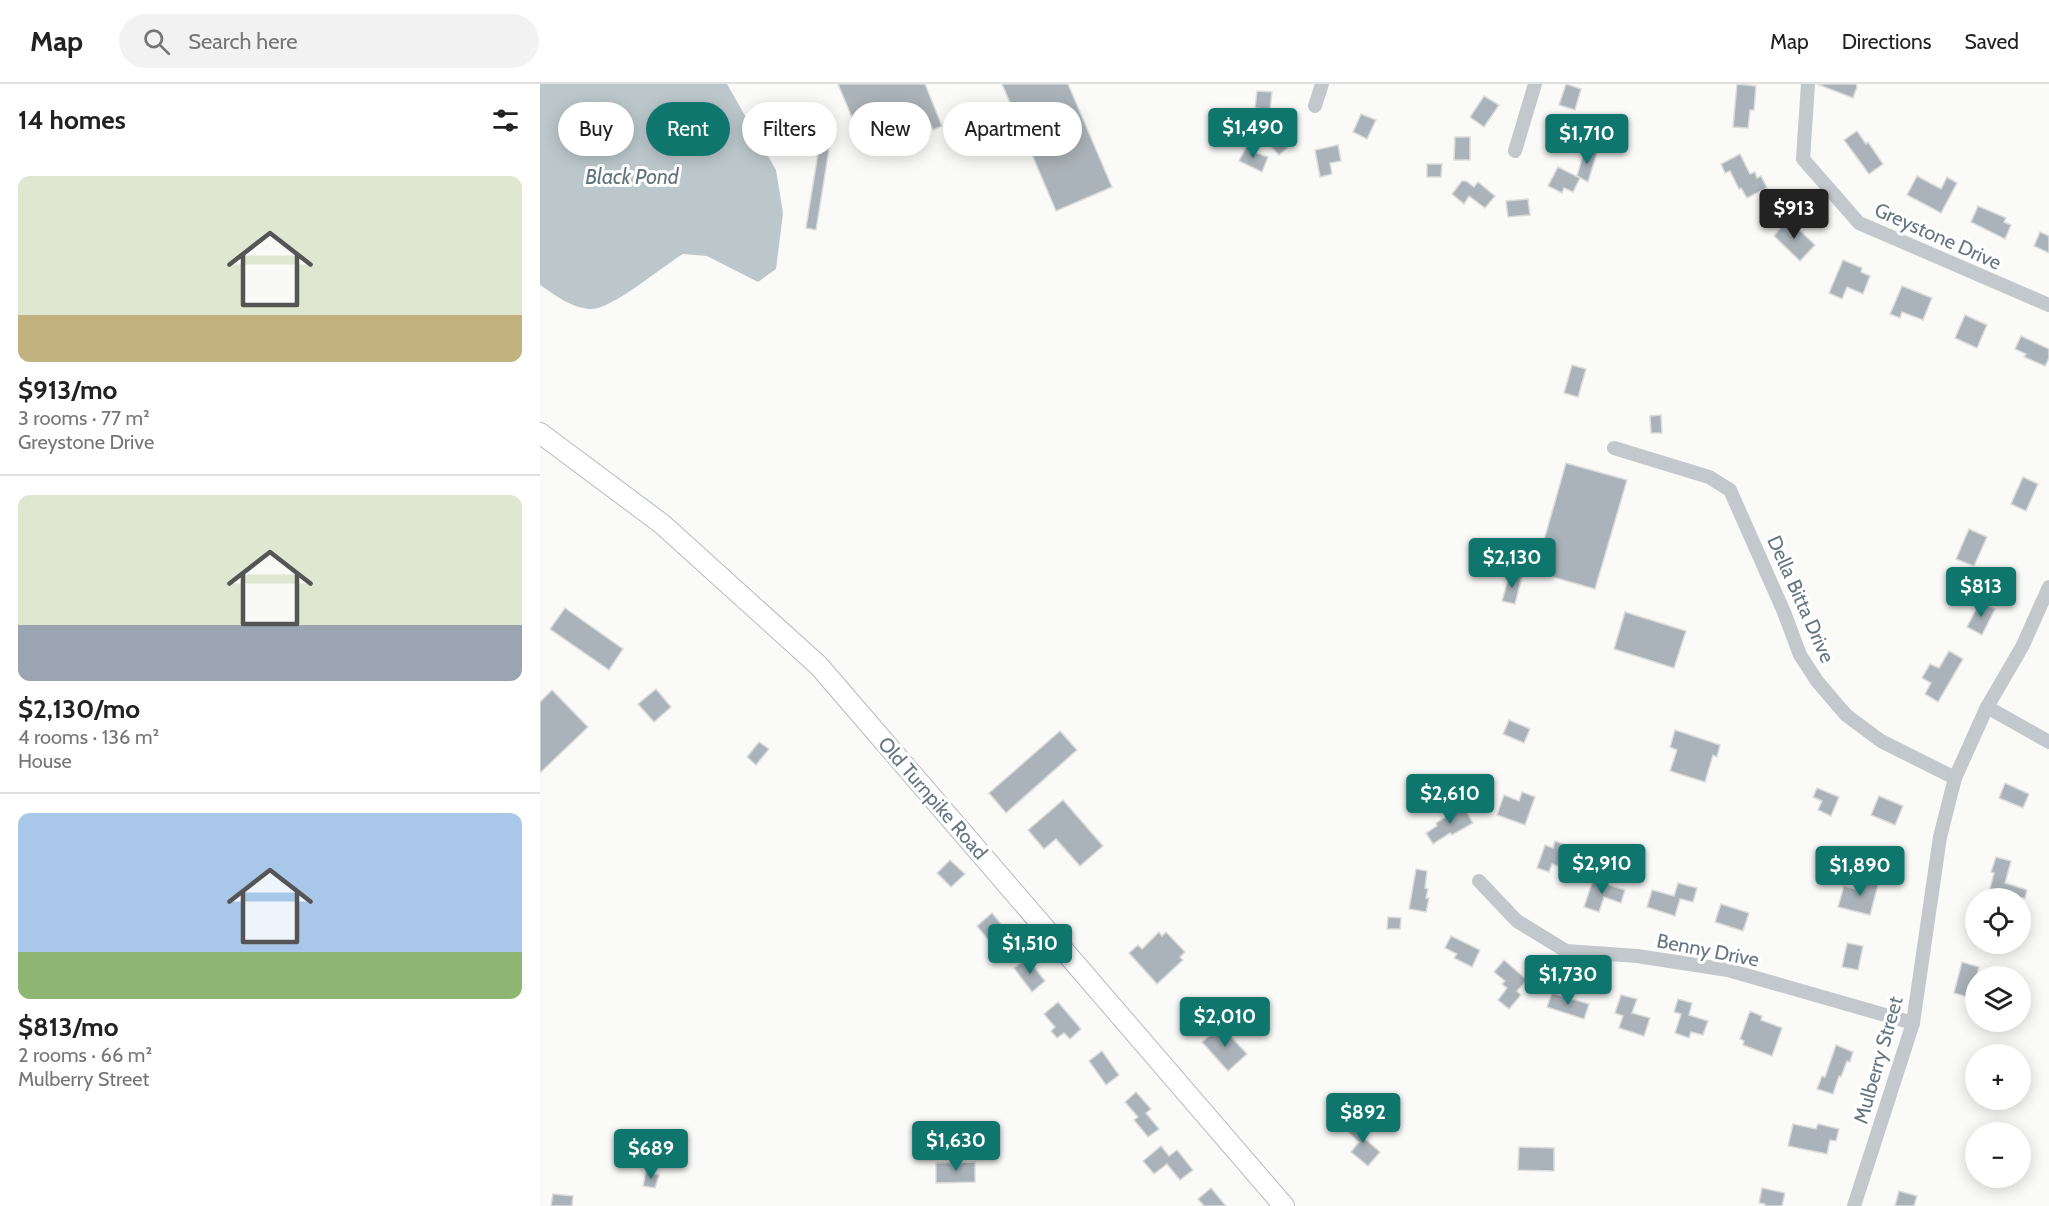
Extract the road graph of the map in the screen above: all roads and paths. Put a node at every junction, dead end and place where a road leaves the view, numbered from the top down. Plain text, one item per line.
1 (1322, 84) edge
2 (1535, 84) edge
3 (1808, 84) edge
4 (1315, 106) dead end
5 (1515, 151) dead end
6 (2049, 305) edge
7 (540, 433) edge
8 (1614, 448) dead end
9 (2049, 587) edge
10 (1987, 707) junction
11 (2049, 742) edge
12 (1955, 778) junction
13 (1479, 881) dead end
14 (1913, 1023) junction
15 (1284, 1206) edge
16 (1854, 1206) edge

1 - 4 street
2 - 5 street
3 - 6 street, Greystone Drive
7 - 15 main road, Old Turnpike Road
8 - 12 street, Della Bitta Drive
9 - 10 street, Mulberry Street
10 - 11 street
10 - 12 street, Mulberry Street
12 - 14 street, Mulberry Street
13 - 14 street, Benny Drive
14 - 16 street, Mulberry Street

